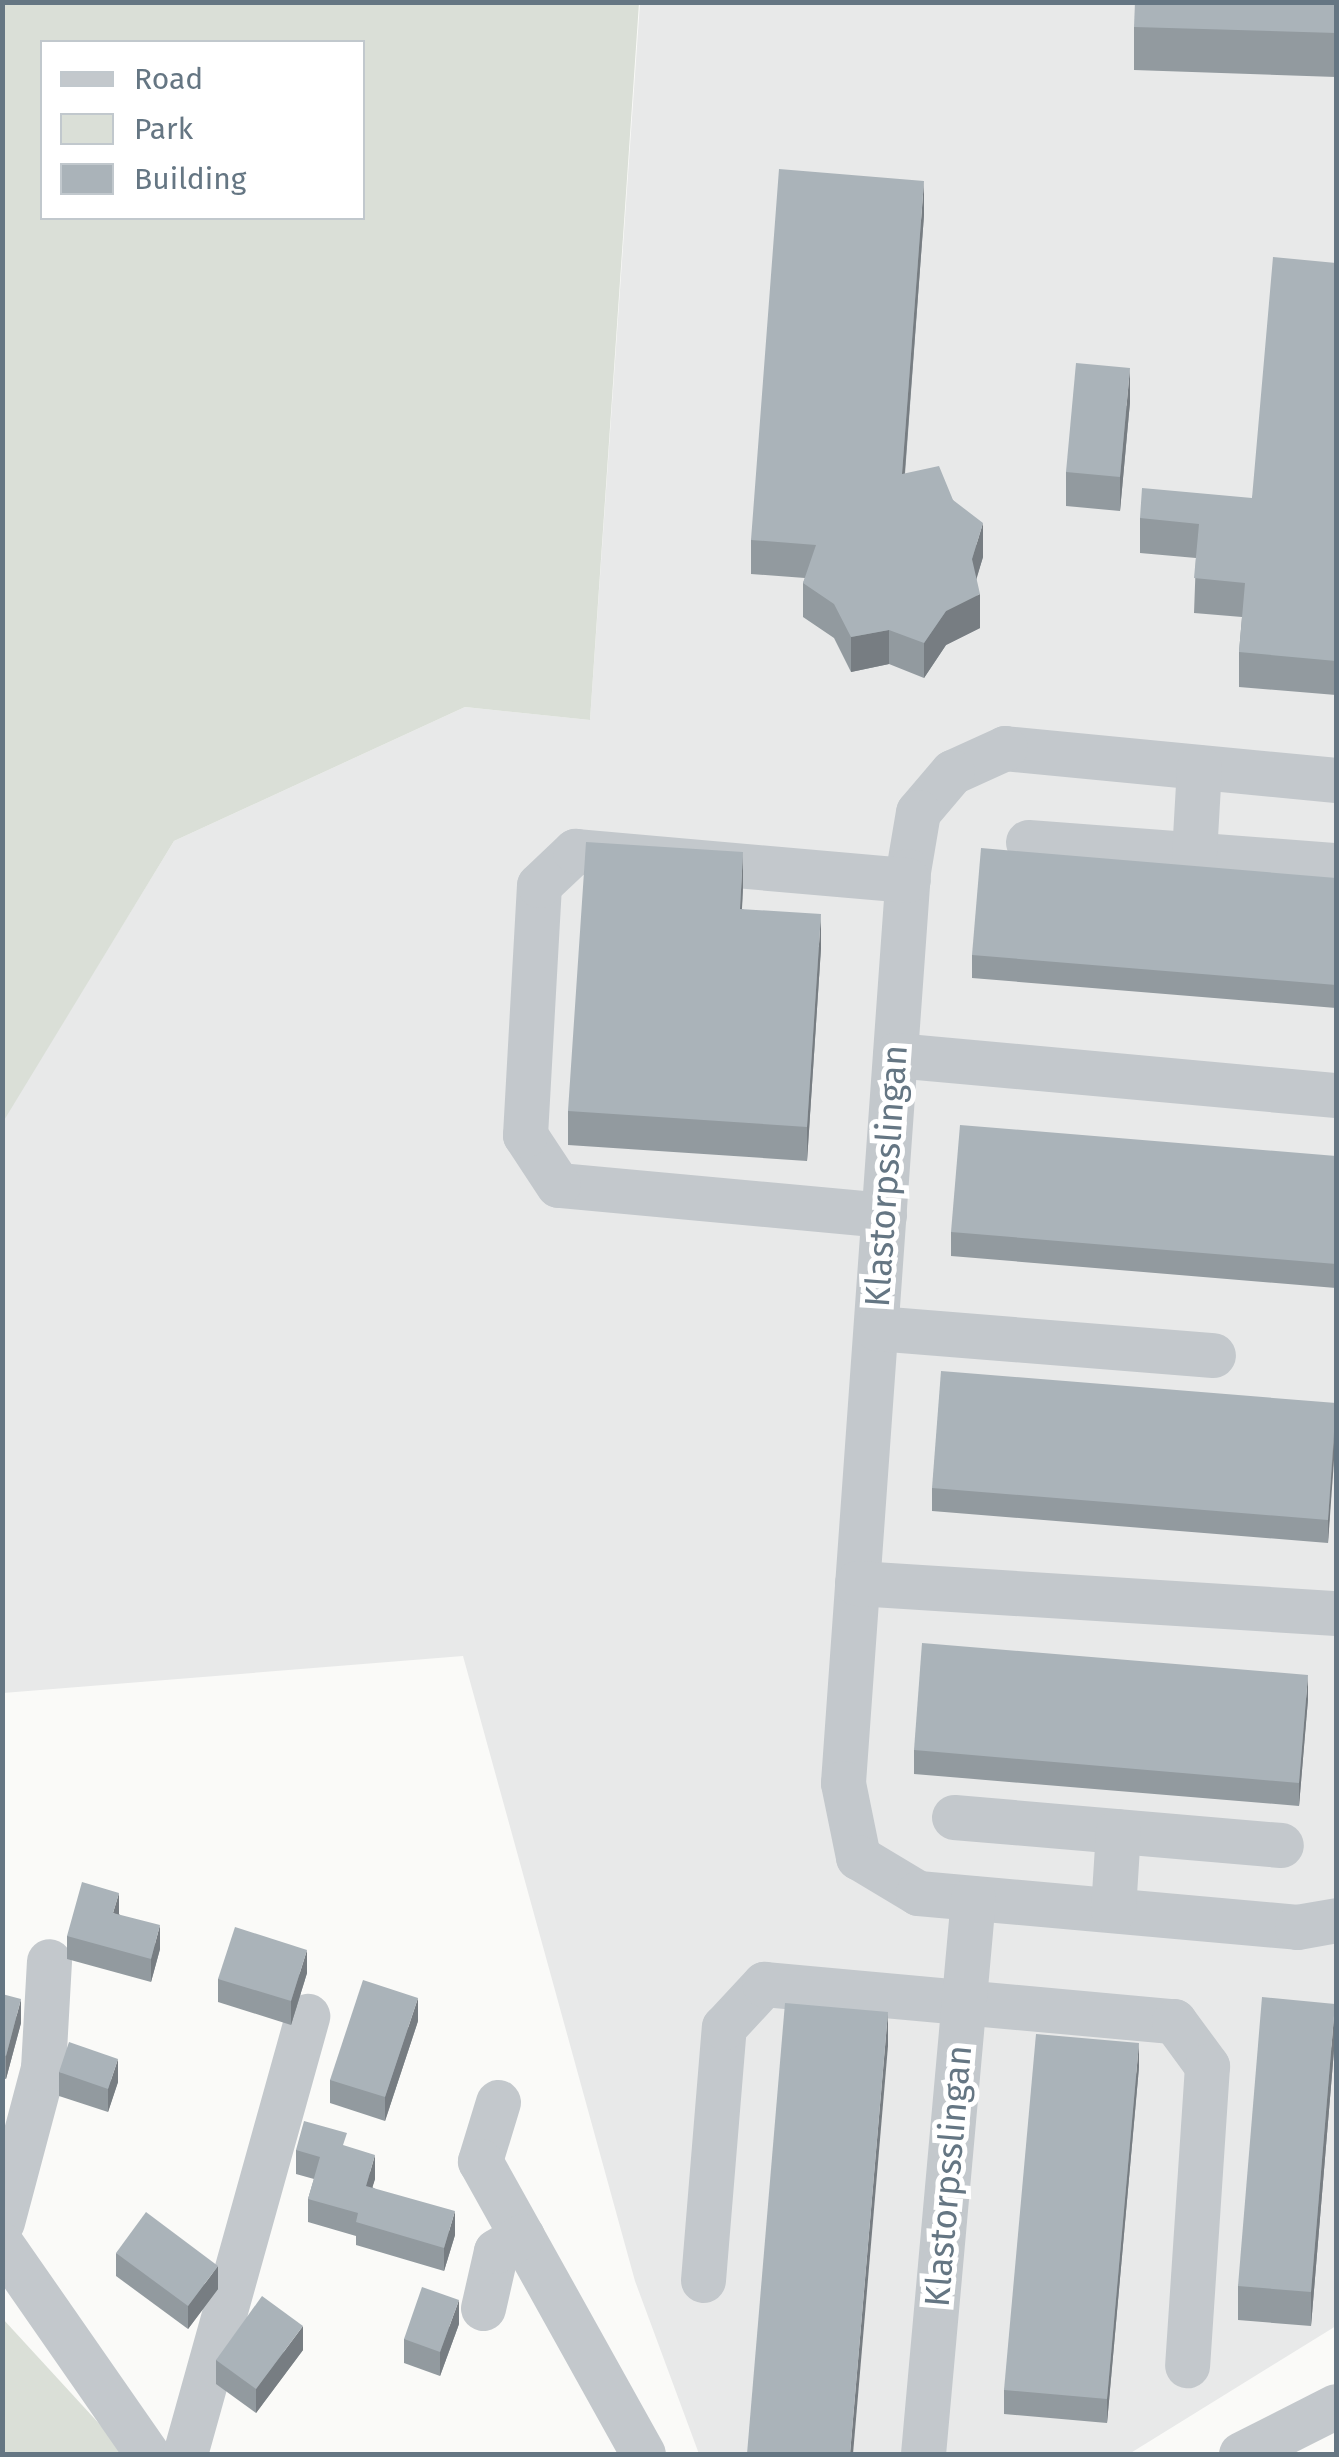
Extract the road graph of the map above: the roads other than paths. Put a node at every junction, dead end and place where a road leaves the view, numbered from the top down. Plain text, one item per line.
1 (1199, 767) junction
2 (1336, 780) edge
3 (1028, 842) dead end
4 (1194, 854) junction
5 (1336, 865) edge
6 (908, 880) junction
7 (895, 1056) junction
8 (1336, 1095) edge
9 (884, 1215) junction
10 (876, 1328) junction
11 (1212, 1355) dead end
12 (858, 1582) junction
13 (1336, 1613) edge
14 (954, 1817) dead end
15 (1118, 1831) junction
16 (1281, 1845) dead end
17 (973, 1898) junction
18 (1112, 1910) junction
19 (1336, 1920) edge
20 (49, 1962) dead end
21 (964, 2003) junction
22 (307, 2016) dead end
23 (498, 2102) dead end
24 (2, 2222) edge
25 (522, 2236) junction
26 (2, 2245) edge
27 (703, 2280) dead end
28 (483, 2308) dead end
29 (1187, 2365) dead end
30 (1336, 2406) edge
31 (1254, 2451) edge
32 (147, 2454) edge
33 (186, 2454) edge
34 (643, 2454) edge
35 (923, 2454) edge

1 - 2 street, Klastorpsslingan
1 - 4 street
1 - 6 street, Klastorpsslingan
3 - 4 street
4 - 5 street
6 - 7 street, Klastorpsslingan
6 - 9 street
7 - 8 street
7 - 9 street, Klastorpsslingan
9 - 10 street, Klastorpsslingan
10 - 11 street
10 - 12 street, Klastorpsslingan
12 - 13 street
12 - 17 street, Klastorpsslingan
14 - 15 street
15 - 16 street
15 - 18 street
17 - 18 street, Klastorpsslingan
17 - 21 street, Klastorpsslingan
18 - 19 street, Klastorpsslingan
20 - 24 street
21 - 27 street
21 - 29 street
21 - 35 street, Klastorpsslingan
22 - 33 street
23 - 25 street
25 - 28 street
25 - 34 street
26 - 32 street
30 - 31 street

